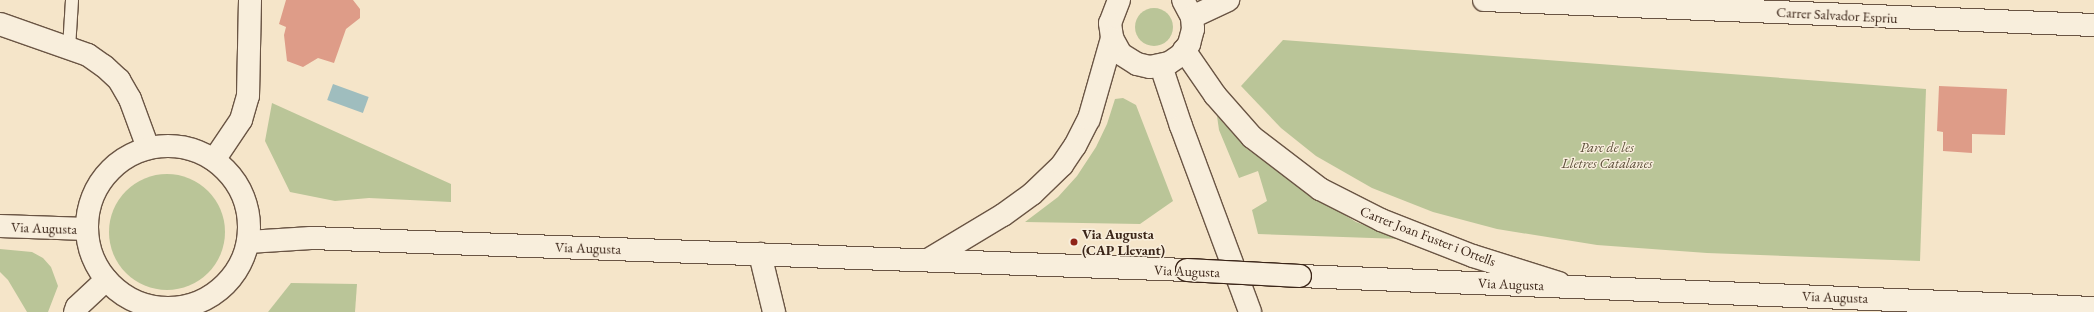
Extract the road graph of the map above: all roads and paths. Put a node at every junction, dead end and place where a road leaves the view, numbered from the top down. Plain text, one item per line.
1 (72, 0) edge
2 (250, 0) edge
3 (1119, 0) edge
4 (1228, 0) edge
5 (1484, 0) edge
6 (1494, 0) edge
7 (1187, 8) edge
8 (1911, 9) edge
9 (0, 24) edge
10 (2094, 25) edge
11 (1112, 38) junction
12 (70, 48) junction
13 (1184, 50) junction
14 (1162, 66) junction
15 (148, 148) junction
16 (214, 160) junction
17 (0, 226) edge
18 (87, 229) junction
19 (248, 242) junction
20 (760, 254) junction
21 (928, 260) junction
22 (106, 280) junction
23 (1566, 285) junction
24 (2094, 308) edge
25 (75, 312) edge
26 (774, 312) edge
27 (1250, 312) edge

1 - 12 lane
2 - 16 main road
3 - 11 main road
4 - 7 main road
5 - 6 main road, Carrer Salvador Espriu
6 - 8 main road, Carrer Salvador Espriu
7 - 13 main road
8 - 10 main road, Carrer Salvador Espriu
9 - 12 main road
11 - 14 main road
11 - 21 main road
12 - 15 main road
13 - 14 main road
13 - 23 main road, Carrer Joan Fuster i Ortells
14 - 27 main road
15 - 16 main road
15 - 18 main road
16 - 19 main road
17 - 18 main road, Via Augusta
18 - 22 main road
19 - 20 main road, Via Augusta
19 - 22 main road
20 - 21 main road, Via Augusta
20 - 26 main road
21 - 23 main road, Via Augusta, bridge
22 - 25 main road
23 - 24 main road, Via Augusta

